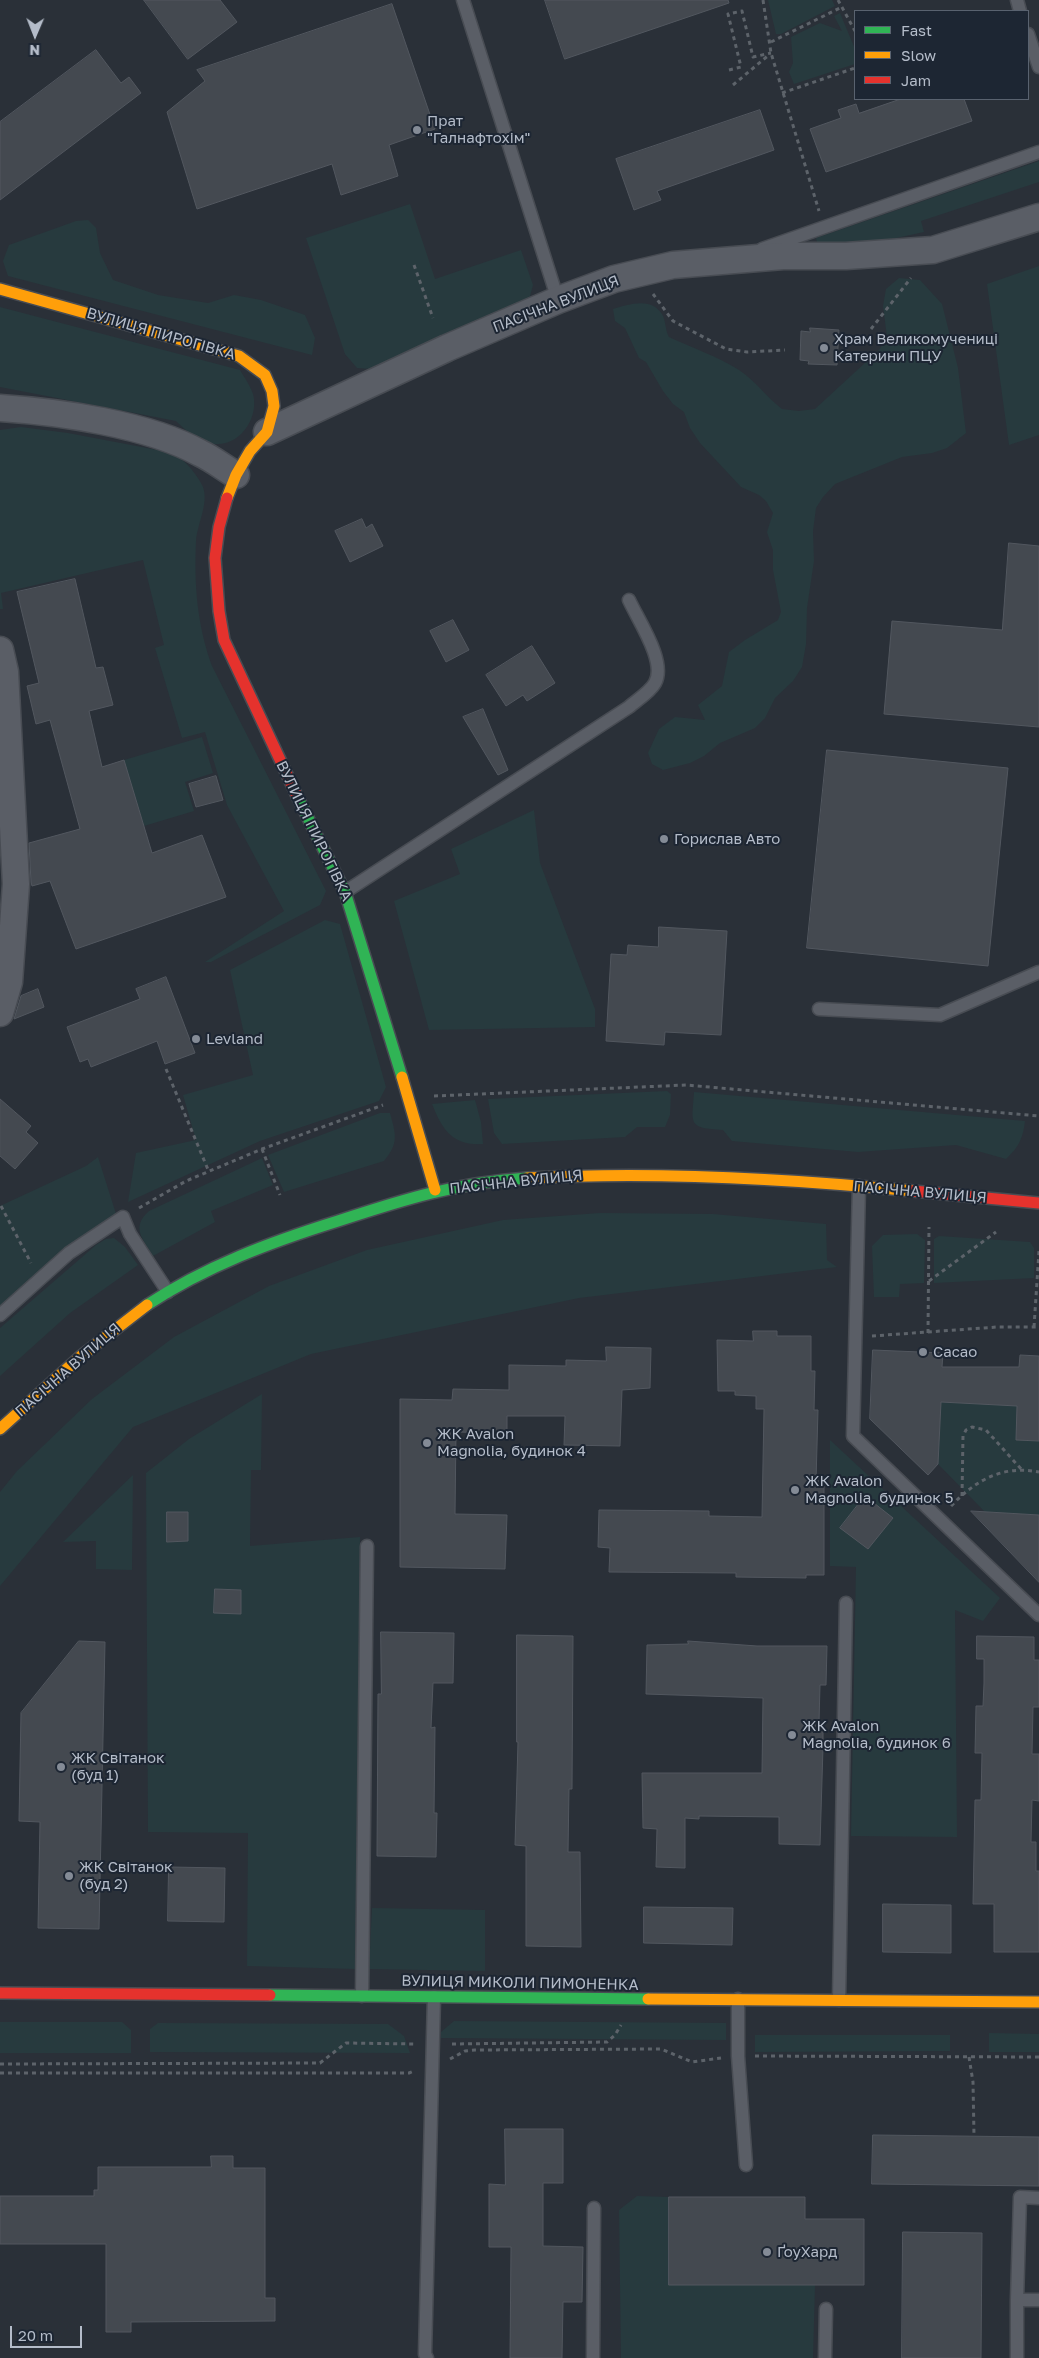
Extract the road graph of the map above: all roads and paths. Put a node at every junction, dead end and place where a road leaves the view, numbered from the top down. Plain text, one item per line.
1 (463, 0) edge
2 (763, 0) edge
3 (838, 0) edge
4 (842, 7) junction
5 (854, 30) edge
6 (1029, 36) edge
7 (770, 42) junction
8 (1036, 52) edge
9 (771, 53) junction
10 (854, 68) edge
11 (1039, 68) edge
12 (729, 70) dead end
13 (733, 85) dead end
14 (782, 93) junction
15 (1039, 152) edge
16 (818, 211) dead end
17 (1039, 217) edge
18 (933, 250) junction
19 (732, 260) junction
20 (414, 265) dead end
21 (638, 274) junction
22 (0, 289) edge
23 (558, 300) junction
24 (433, 318) dead end
25 (871, 329) dead end
26 (785, 350) dead end
27 (0, 408) edge
28 (267, 432) junction
29 (236, 475) junction
30 (629, 600) dead end
31 (0, 650) edge
32 (346, 892) junction
33 (1039, 972) edge
34 (819, 1010) dead end
35 (0, 1013) edge
36 (166, 1069) dead end
37 (409, 1099) junction
38 (1039, 1116) edge
39 (262, 1149) junction
40 (209, 1172) junction
41 (859, 1186) junction
42 (435, 1190) junction
43 (280, 1195) dead end
44 (1039, 1203) edge
45 (1, 1206) edge
46 (123, 1217) junction
47 (929, 1227) dead end
48 (996, 1232) dead end
49 (1039, 1251) edge
50 (40, 1279) junction
51 (928, 1281) junction
52 (168, 1292) junction
53 (0, 1315) edge
54 (1037, 1327) edge
55 (928, 1333) junction
56 (855, 1337) junction
57 (0, 1428) edge
58 (1022, 1470) junction
59 (1039, 1472) edge
60 (367, 1546) dead end
61 (1023, 1601) junction
62 (1039, 1601) edge
63 (846, 1603) dead end
64 (1039, 1615) edge
65 (0, 1993) edge
66 (362, 1996) junction
67 (434, 1997) junction
68 (738, 2000) junction
69 (839, 2000) junction
70 (1039, 2002) edge
71 (623, 2024) dead end
72 (418, 2044) dead end
73 (445, 2044) dead end
74 (969, 2057) dead end
75 (0, 2064) edge
76 (432, 2066) junction
77 (0, 2072) edge
78 (974, 2136) dead end
79 (746, 2165) dead end
80 (1039, 2198) edge
81 (594, 2208) dead end
82 (1017, 2300) junction
83 (1039, 2300) edge
84 (826, 2309) dead end
85 (427, 2358) edge
86 (593, 2358) edge
87 (825, 2358) edge
88 (1017, 2358) edge

1 - 23 lane
2 - 7 path
3 - 4 path
4 - 5 path
4 - 7 path
6 - 8 lane
7 - 9 path
8 - 11 lane
9 - 12 path
9 - 13 path
9 - 14 path
10 - 14 path
14 - 16 path
15 - 19 lane
17 - 18 street, ПАСІЧНА ВУЛИЦЯ
18 - 19 street, ПАСІЧНА ВУЛИЦЯ
18 - 25 path
19 - 21 street, ПАСІЧНА ВУЛИЦЯ
20 - 24 path
21 - 23 street, ПАСІЧНА ВУЛИЦЯ
21 - 26 path
22 - 28 street, ВУЛИЦЯ ПИРОГІВКА
23 - 28 street, ПАСІЧНА ВУЛИЦЯ
27 - 29 street
28 - 29 street, ВУЛИЦЯ ПИРОГІВКА
29 - 32 street, ВУЛИЦЯ ПИРОГІВКА
30 - 32 lane
31 - 35 street
32 - 37 street, ВУЛИЦЯ ПИРОГІВКА
33 - 34 lane
36 - 40 path
37 - 38 path
37 - 39 path
37 - 42 street, ВУЛИЦЯ ПИРОГІВКА
39 - 40 path
39 - 43 path
40 - 46 path
41 - 42 street, ПАСІЧНА ВУЛИЦЯ
41 - 44 street, ПАСІЧНА ВУЛИЦЯ
41 - 56 lane
42 - 52 street, ПАСІЧНА ВУЛИЦЯ
45 - 50 path
46 - 50 lane
46 - 52 lane
47 - 51 path
48 - 51 path
49 - 54 path
50 - 53 lane
51 - 55 path
52 - 57 street, ПАСІЧНА ВУЛИЦЯ
54 - 55 path
55 - 56 path
56 - 61 lane
58 - 58 path
58 - 59 path
60 - 66 lane
61 - 62 lane
61 - 64 lane
63 - 69 lane
65 - 66 street, ВУЛИЦЯ МИКОЛИ ПИМОНЕНКА
66 - 67 street, ВУЛИЦЯ МИКОЛИ ПИМОНЕНКА
67 - 68 street, ВУЛИЦЯ МИКОЛИ ПИМОНЕНКА
67 - 76 lane
68 - 69 street, ВУЛИЦЯ МИКОЛИ ПИМОНЕНКА
68 - 79 lane
69 - 70 street, ВУЛИЦЯ МИКОЛИ ПИМОНЕНКА
71 - 73 path
72 - 75 path
74 - 78 path
76 - 77 path
76 - 85 lane
80 - 82 lane
81 - 86 lane
82 - 83 lane
82 - 88 lane
84 - 87 lane

